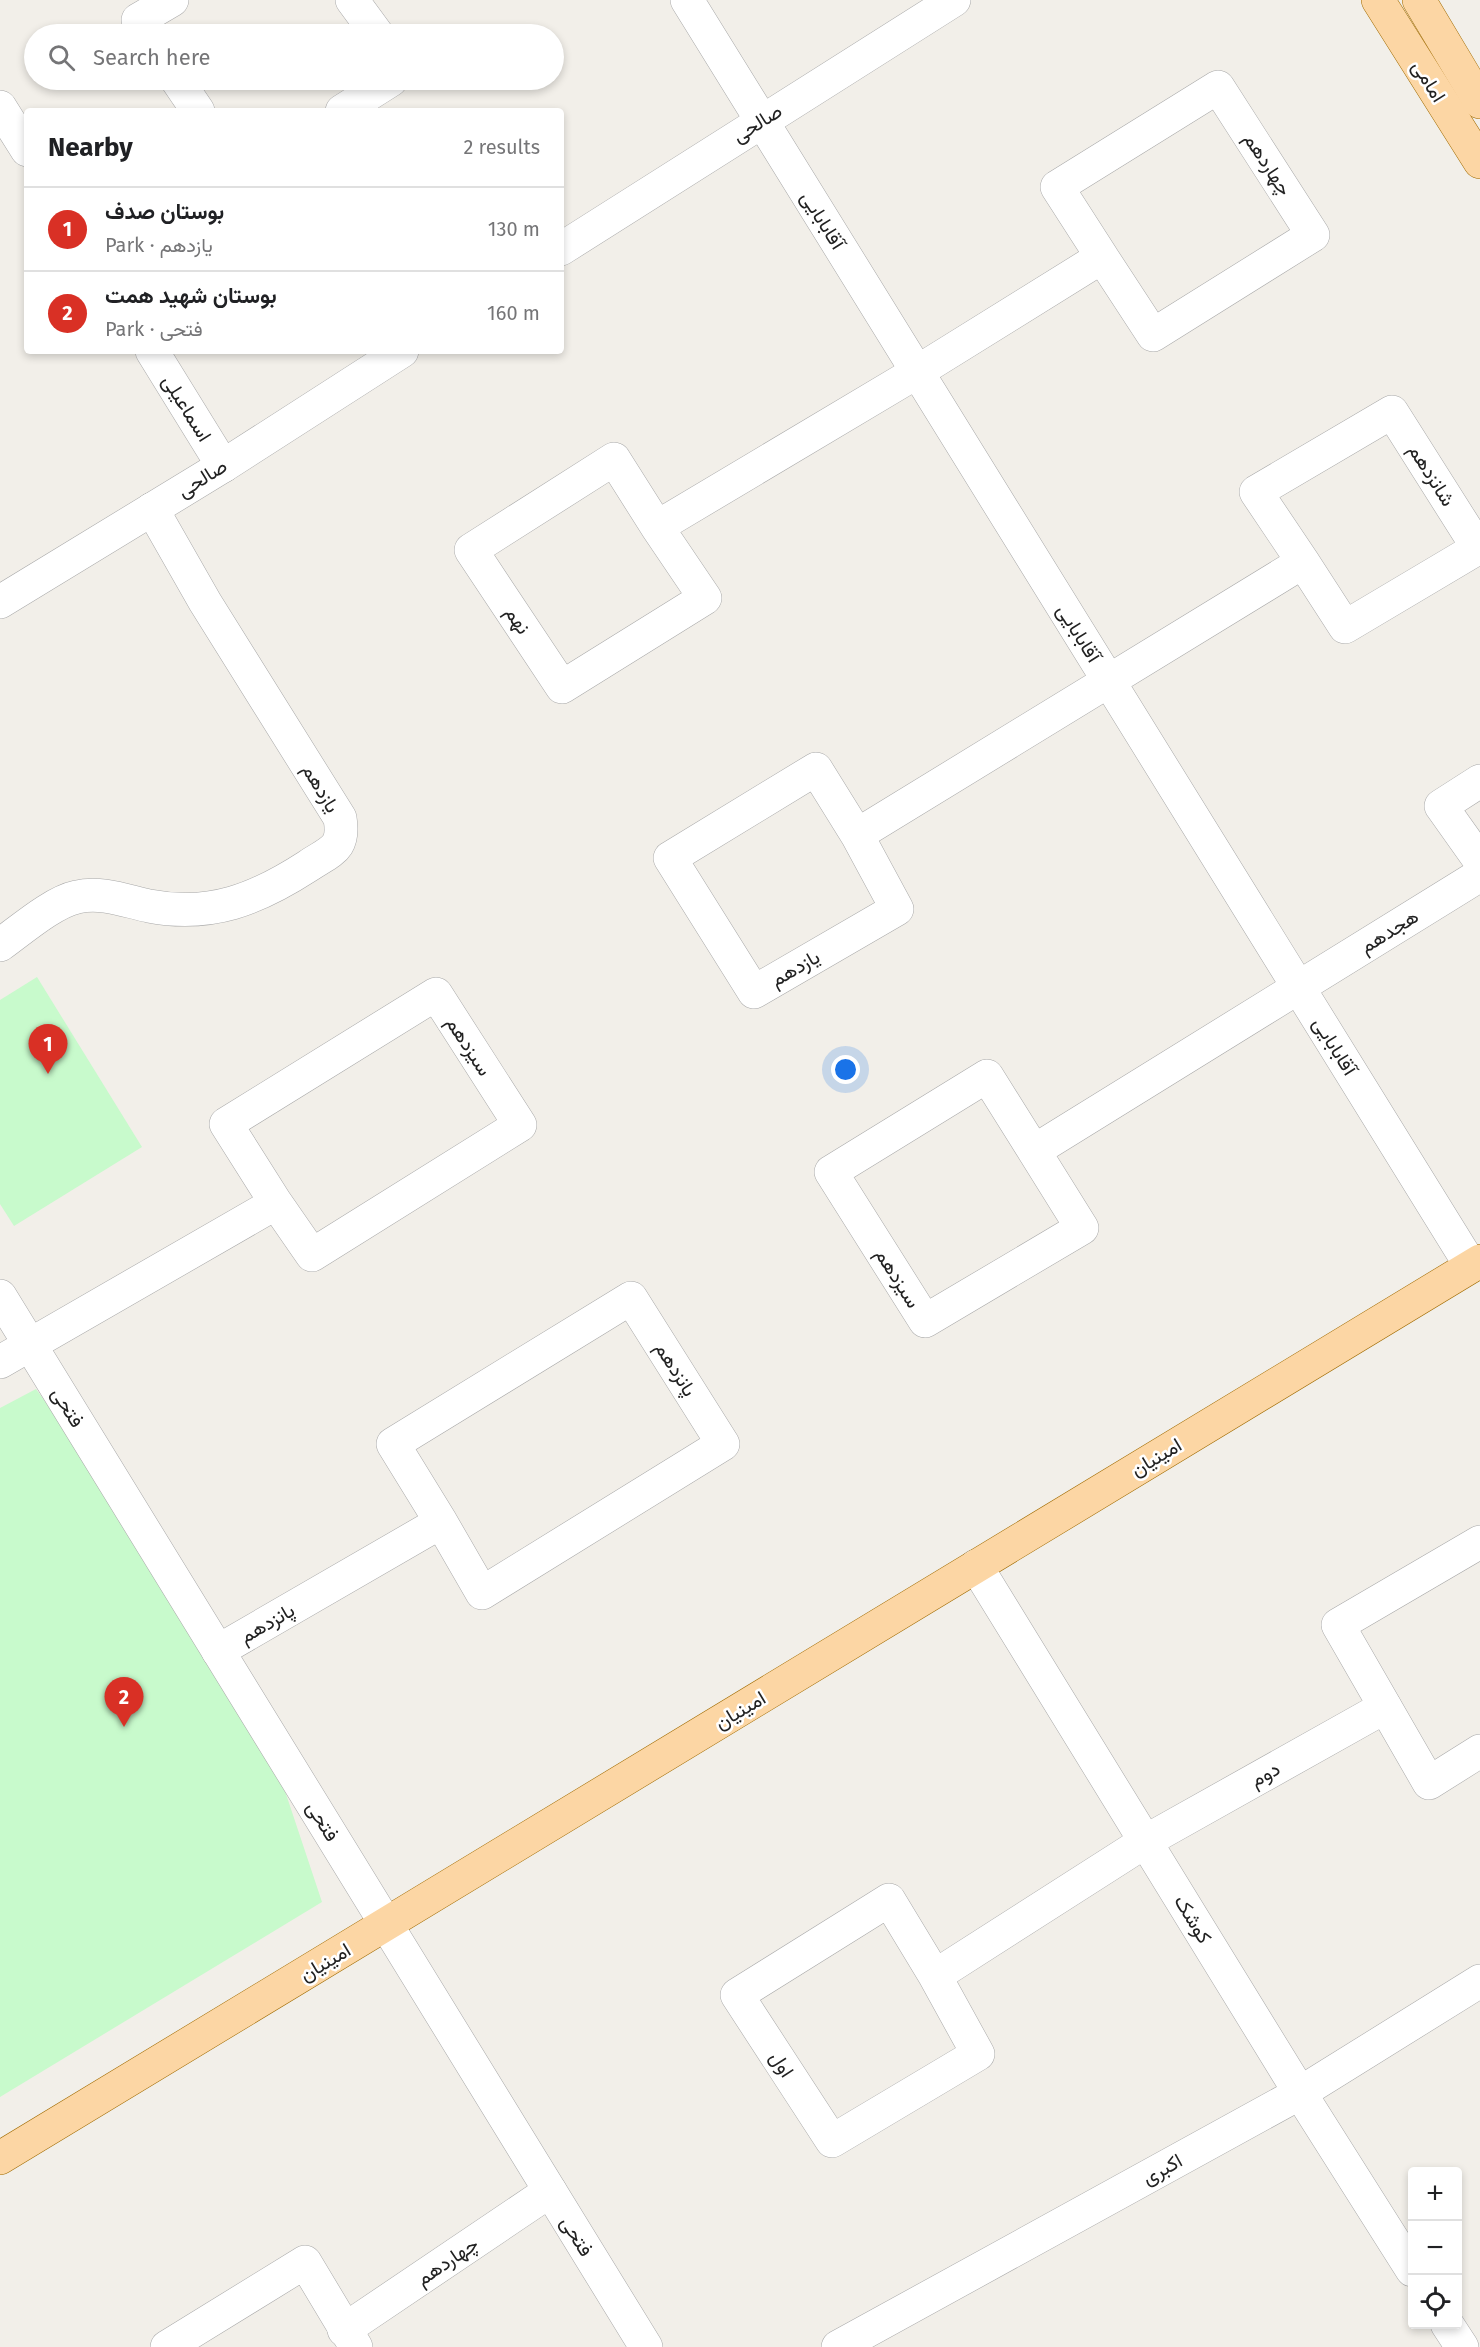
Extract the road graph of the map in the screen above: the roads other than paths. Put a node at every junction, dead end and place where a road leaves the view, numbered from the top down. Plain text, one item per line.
1 (172, 0) edge
2 (352, 0) edge
3 (687, 0) edge
4 (954, 0) edge
5 (1378, 0) edge
6 (1419, 0) edge
7 (141, 24) edge
8 (370, 24) edge
9 (184, 90) edge
10 (375, 90) edge
11 (1480, 102) edge
12 (0, 107) edge
13 (196, 108) edge
14 (347, 108) edge
15 (761, 120) junction
16 (24, 145) edge
17 (1480, 162) edge
18 (564, 247) edge
19 (1102, 257) junction
20 (154, 354) edge
21 (397, 354) edge
22 (917, 372) junction
23 (223, 466) junction
24 (152, 509) junction
25 (657, 528) junction
26 (1303, 562) junction
27 (0, 602) edge
28 (1108, 679) junction
29 (1480, 781) edge
30 (857, 835) junction
31 (1480, 861) edge
32 (1480, 875) edge
33 (0, 945) edge
34 (1298, 987) junction
35 (1034, 1151) junction
36 (276, 1203) junction
37 (1476, 1263) edge
38 (0, 1296) edge
39 (30, 1344) junction
40 (0, 1362) edge
41 (441, 1522) junction
42 (1480, 1542) edge
43 (976, 1566) junction
44 (218, 1651) junction
45 (1384, 1707) junction
46 (1480, 1752) edge
47 (1146, 1842) junction
48 (387, 1925) junction
49 (935, 1976) junction
50 (1480, 1981) edge
51 (1300, 2093) junction
52 (0, 2158) edge
53 (550, 2191) junction
54 (1408, 2262) edge
55 (350, 2338) edge
56 (167, 2347) edge
57 (646, 2347) edge
58 (838, 2347) edge

1 - 7 street
2 - 8 street
3 - 15 street, آقابابایی
4 - 15 street, صالحی
5 - 17 main road, امامی
6 - 11 main road, امامی
9 - 13 street
10 - 14 street
12 - 16 street
15 - 18 street, صالحی
15 - 22 street, آقابابایی
19 - 19 street, چهاردهم
19 - 22 street
20 - 23 street, اسماعیلی
21 - 23 street, صالحی
22 - 25 street
22 - 28 street, آقابابایی
23 - 24 street, صالحی
24 - 27 street, صالحی
24 - 33 street, یازدهم
25 - 25 street, نهم
26 - 26 street, شانزدهم
26 - 28 street
28 - 30 street
28 - 34 street, آقابابایی
29 - 31 street
30 - 30 street, یازدهم
32 - 34 street, هجدهم
34 - 35 street
34 - 37 street, آقابابایی
35 - 35 street, سیزدهم
36 - 36 street, سیزدهم
36 - 39 street
37 - 43 main road, امینیان
38 - 39 street, فتحی
39 - 40 street
39 - 44 street, فتحی
41 - 41 street, پانزدهم
41 - 44 street, پانزدهم
42 - 45 street
43 - 47 street, کوشک
43 - 48 main road, امینیان
44 - 48 street, فتحی
45 - 46 street
45 - 47 street, دوم
47 - 49 street
47 - 51 street, کوشک
48 - 52 main road, امینیان
48 - 53 street, فتحی
49 - 49 street, اول
50 - 51 street, اکبری
51 - 54 street, کوشک
51 - 58 street, اکبری
53 - 55 street, چهاردهم
53 - 57 street, فتحی
55 - 56 street, چهاردهم

